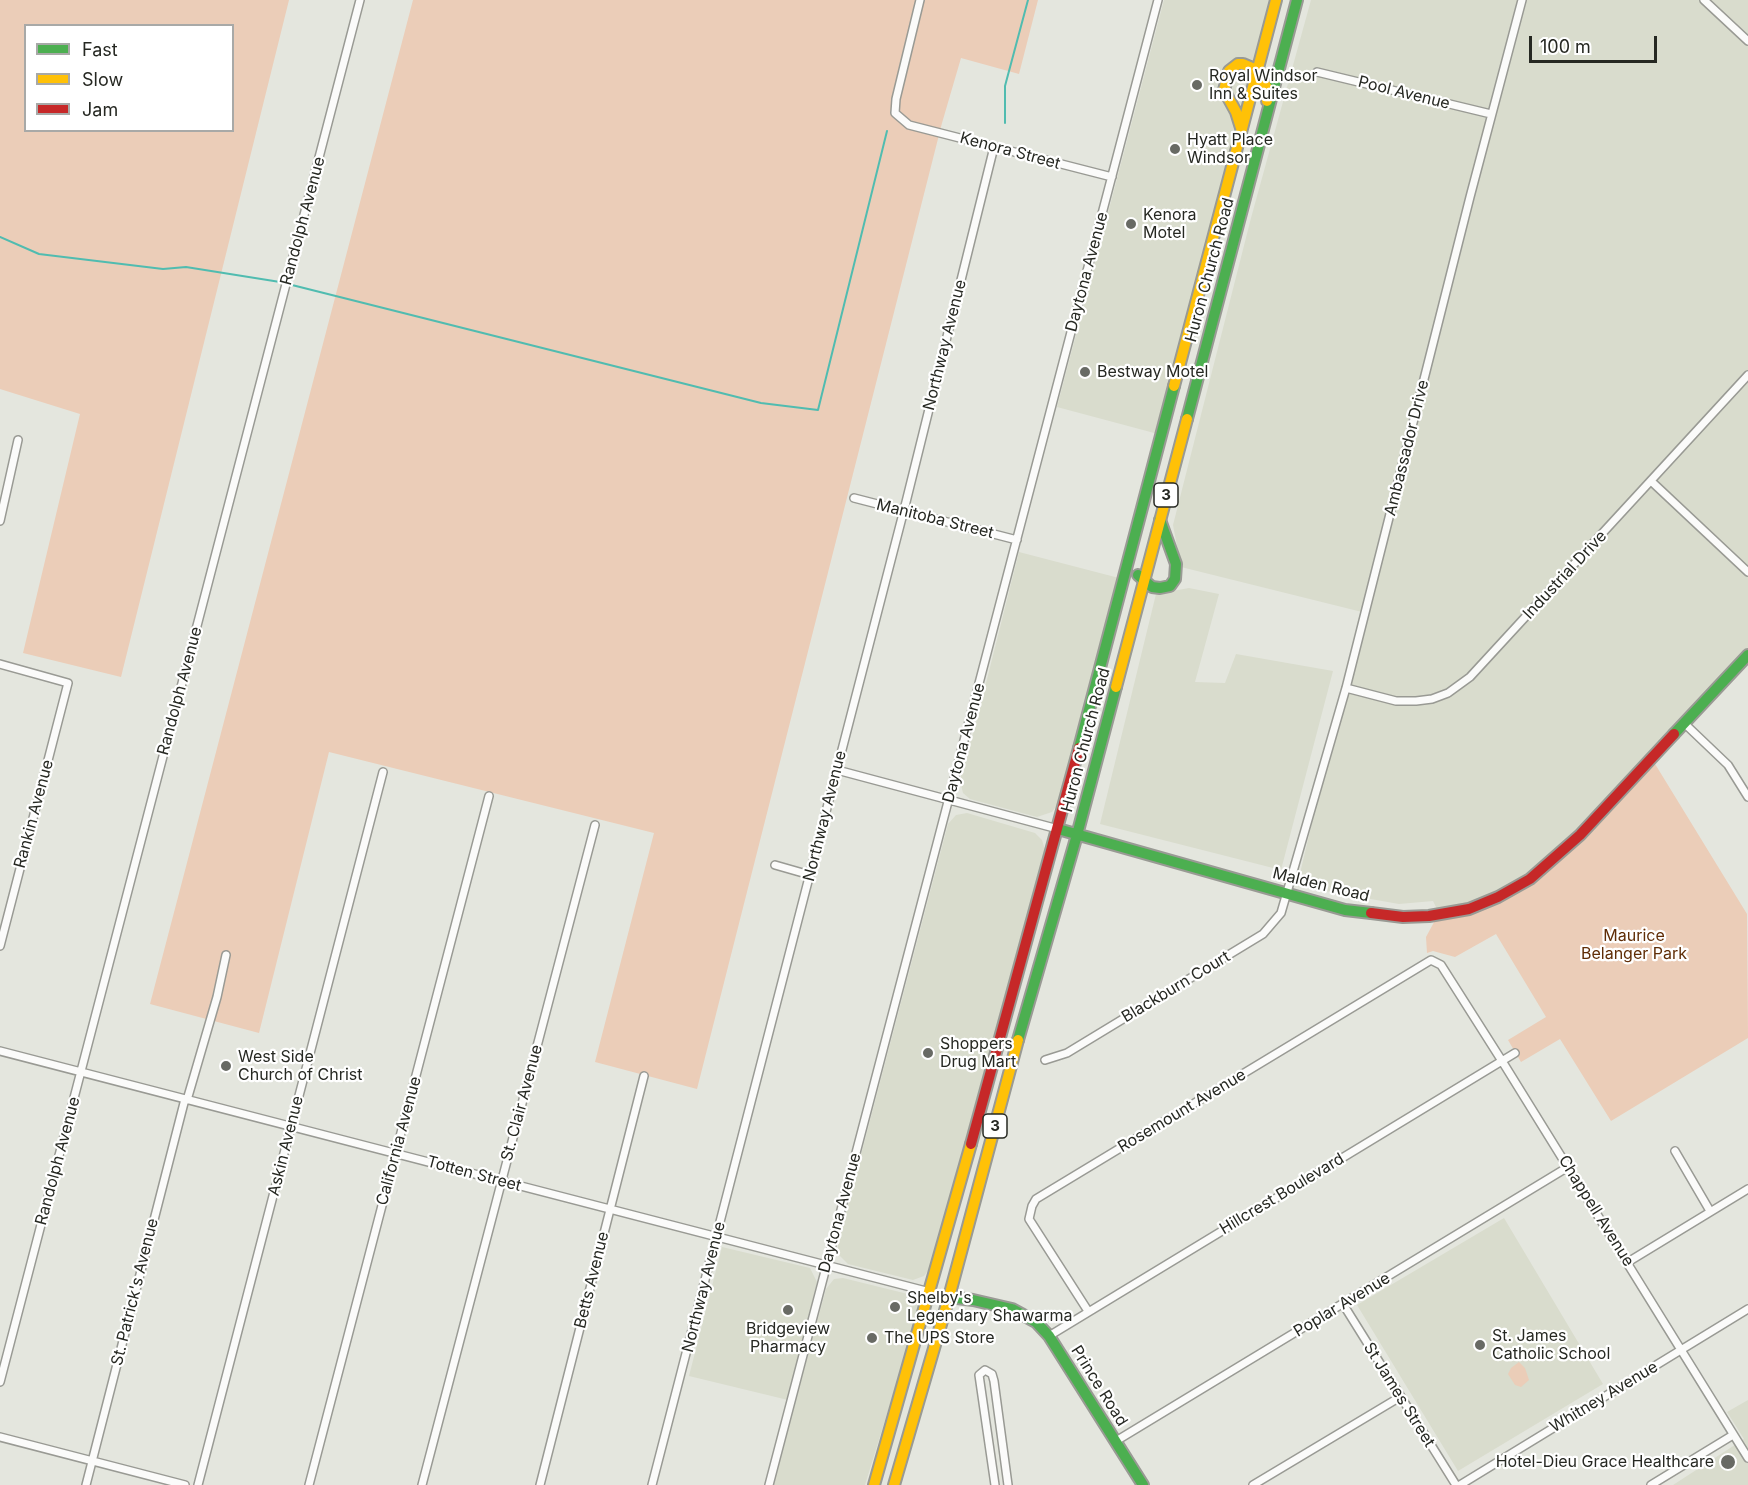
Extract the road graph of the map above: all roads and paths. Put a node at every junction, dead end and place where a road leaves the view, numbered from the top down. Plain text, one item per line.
1 (360, 0) edge
2 (920, 0) edge
3 (1158, 0) edge
4 (1276, 0) edge
5 (1297, 0) edge
6 (1522, 0) edge
7 (1704, 0) edge
8 (1748, 41) edge
9 (1257, 70) junction
10 (1317, 72) dead end
11 (1267, 112) junction
12 (1491, 114) junction
13 (1242, 130) junction
14 (994, 147) junction
15 (1112, 177) junction
16 (1748, 375) edge
17 (18, 440) dead end
18 (1650, 481) junction
19 (854, 498) dead end
20 (903, 511) junction
21 (1160, 520) junction
22 (0, 521) edge
23 (1017, 540) junction
24 (1127, 566) junction
25 (1748, 572) edge
26 (1144, 581) junction
27 (1748, 655) edge
28 (0, 664) edge
29 (1346, 688) junction
30 (1685, 724) junction
31 (837, 770) junction
32 (383, 772) dead end
33 (489, 796) dead end
34 (1748, 797) edge
35 (949, 800) junction
36 (595, 825) dead end
37 (1058, 829) junction
38 (1077, 835) junction
39 (775, 865) dead end
40 (810, 875) junction
41 (1288, 894) junction
42 (0, 946) edge
43 (226, 955) dead end
44 (1441, 965) joint
45 (0, 1051) edge
46 (1515, 1053) dead end
47 (1046, 1060) dead end
48 (1502, 1061) junction
49 (81, 1072) junction
50 (644, 1076) dead end
51 (186, 1100) junction
52 (291, 1127) junction
53 (1675, 1151) dead end
54 (395, 1154) junction
55 (1568, 1167) junction
56 (501, 1182) junction
57 (1748, 1189) edge
58 (610, 1210) junction
59 (1710, 1211) junction
60 (717, 1238) junction
61 (1628, 1262) junction
62 (826, 1265) junction
63 (930, 1292) junction
64 (949, 1297) junction
65 (1343, 1304) junction
66 (1748, 1309) edge
67 (1088, 1311) junction
68 (1049, 1336) junction
69 (1682, 1350) junction
70 (0, 1382) edge
71 (1400, 1397) junction
72 (1733, 1435) junction
73 (0, 1437) edge
74 (1116, 1442) junction
75 (1748, 1458) edge
76 (92, 1461) junction
77 (86, 1485) edge
78 (185, 1485) edge
79 (198, 1485) edge
80 (309, 1485) edge
81 (422, 1485) edge
82 (540, 1485) edge
83 (652, 1485) edge
84 (769, 1485) edge
85 (874, 1485) edge
86 (894, 1485) edge
87 (995, 1485) edge
88 (1008, 1485) edge
89 (1143, 1485) edge
90 (1253, 1485) edge
91 (1458, 1485) edge
92 (1651, 1485) edge

1 - 49 street, Randolph Avenue
2 - 14 street, Kenora Street
3 - 15 street, Daytona Avenue
4 - 9 main road, Huron Church Road / 3
5 - 11 main road, Huron Church Road / 3
6 - 12 street, Ambassador Drive
7 - 8 street
9 - 11 main road
9 - 13 main road, Huron Church Road / 3
9 - 13 main road
10 - 12 street, Pool Avenue
11 - 21 main road, Huron Church Road / 3
12 - 29 street, Ambassador Drive
13 - 24 main road, Huron Church Road / 3
14 - 15 street, Kenora Street
14 - 20 street, Northway Avenue
15 - 23 street, Daytona Avenue
16 - 18 street, Industrial Drive
17 - 22 street
18 - 25 street
18 - 29 street, Industrial Drive
19 - 20 street, Manitoba Street
20 - 23 street, Manitoba Street
20 - 31 street, Northway Avenue
21 - 26 main road, Huron Church Road / 3
21 - 26 main road
23 - 35 street, Daytona Avenue
24 - 26 main road
24 - 37 main road, Huron Church Road / 3
26 - 38 main road, Huron Church Road / 3
27 - 30 main road, Malden Road
28 - 42 street, Rankin Avenue
29 - 41 street, Ambassador Drive
30 - 34 street
30 - 41 main road, Malden Road
31 - 35 street, Malden Road
31 - 40 street, Northway Avenue
32 - 52 street, Askin Avenue
33 - 54 street, California Avenue
35 - 37 street, Malden Road
35 - 62 street, Daytona Avenue
36 - 56 street, St. Clair Avenue
37 - 38 main road, Malden Road
37 - 63 main road, Huron Church Road / 3
38 - 41 main road, Malden Road
38 - 64 main road, Huron Church Road / 3
39 - 40 street
40 - 60 street, Northway Avenue
41 - 47 street, Blackburn Court
43 - 51 street, St. Patrick's Avenue
44 - 48 street, Chappell Avenue
44 - 67 street, Rosemount Avenue
45 - 49 street, Totten Street
46 - 48 street, Hillcrest Boulevard
48 - 55 street, Chappell Avenue
48 - 67 street, Hillcrest Boulevard
49 - 51 street, Totten Street
49 - 70 street, Randolph Avenue
50 - 58 street, Betts Avenue
51 - 52 street, Totten Street
51 - 76 street, St. Patrick's Avenue
52 - 54 street, Totten Street
52 - 79 street, Askin Avenue
53 - 59 street
54 - 56 street, Totten Street
54 - 80 street, California Avenue
55 - 61 street, Chappell Avenue
55 - 65 street, Poplar Avenue
56 - 58 street, Totten Street
56 - 81 street, St. Clair Avenue
57 - 59 street
58 - 60 street, Totten Street
58 - 82 street, Betts Avenue
59 - 61 street
60 - 62 street, Totten Street
60 - 83 street, Northway Avenue
61 - 69 street, Chappell Avenue
62 - 63 street, Totten Street
62 - 84 street, Daytona Avenue
63 - 64 street, Totten Street
63 - 85 main road, Huron Church Road / 3
64 - 68 main road, Prince Road
64 - 86 main road, Huron Church Road / 3
65 - 71 street, St James Street
65 - 74 street, Poplar Avenue
66 - 69 street, Whitney Avenue
67 - 68 street, Hillcrest Boulevard
68 - 74 main road, Prince Road
69 - 72 street, Chappell Avenue
69 - 91 street, Whitney Avenue
71 - 90 street
71 - 91 street, St James Street
72 - 75 street, Chappell Avenue
72 - 92 street
73 - 76 street
74 - 89 main road, Prince Road
76 - 77 street, St. Patrick's Avenue
76 - 78 street
87 - 88 street

